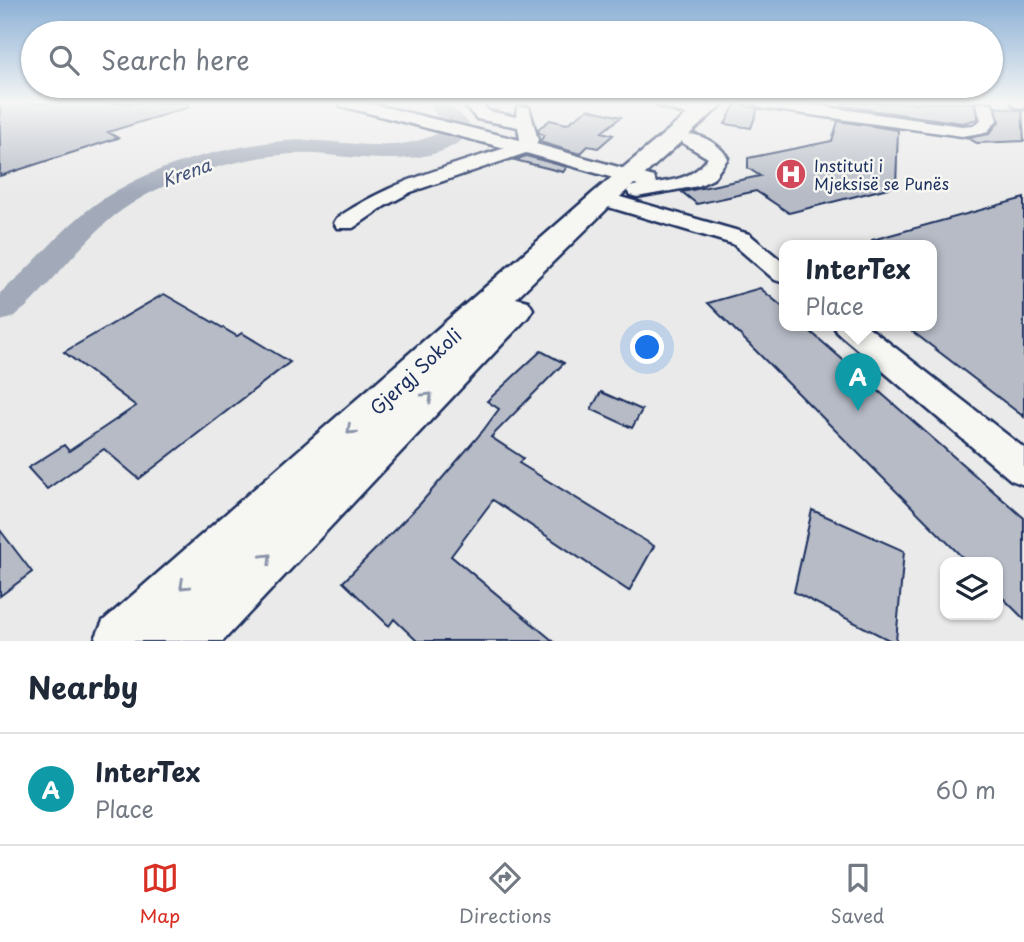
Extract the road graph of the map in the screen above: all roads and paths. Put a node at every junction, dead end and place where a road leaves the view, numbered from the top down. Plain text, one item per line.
1 (470, 133) edge
2 (528, 133) edge
3 (682, 133) edge
4 (517, 145) junction
5 (628, 190) junction
6 (345, 223) dead end
7 (779, 270) edge
8 (854, 331) edge
9 (1024, 469) edge
10 (123, 641) edge
11 (184, 641) edge

1 - 4 street
2 - 4 street
3 - 5 main road, Gjergj Sokoli
4 - 5 street
4 - 6 street
5 - 7 street
5 -> 10 main road, Gjergj Sokoli
11 -> 5 main road, Gjergj Sokoli
8 - 9 street

